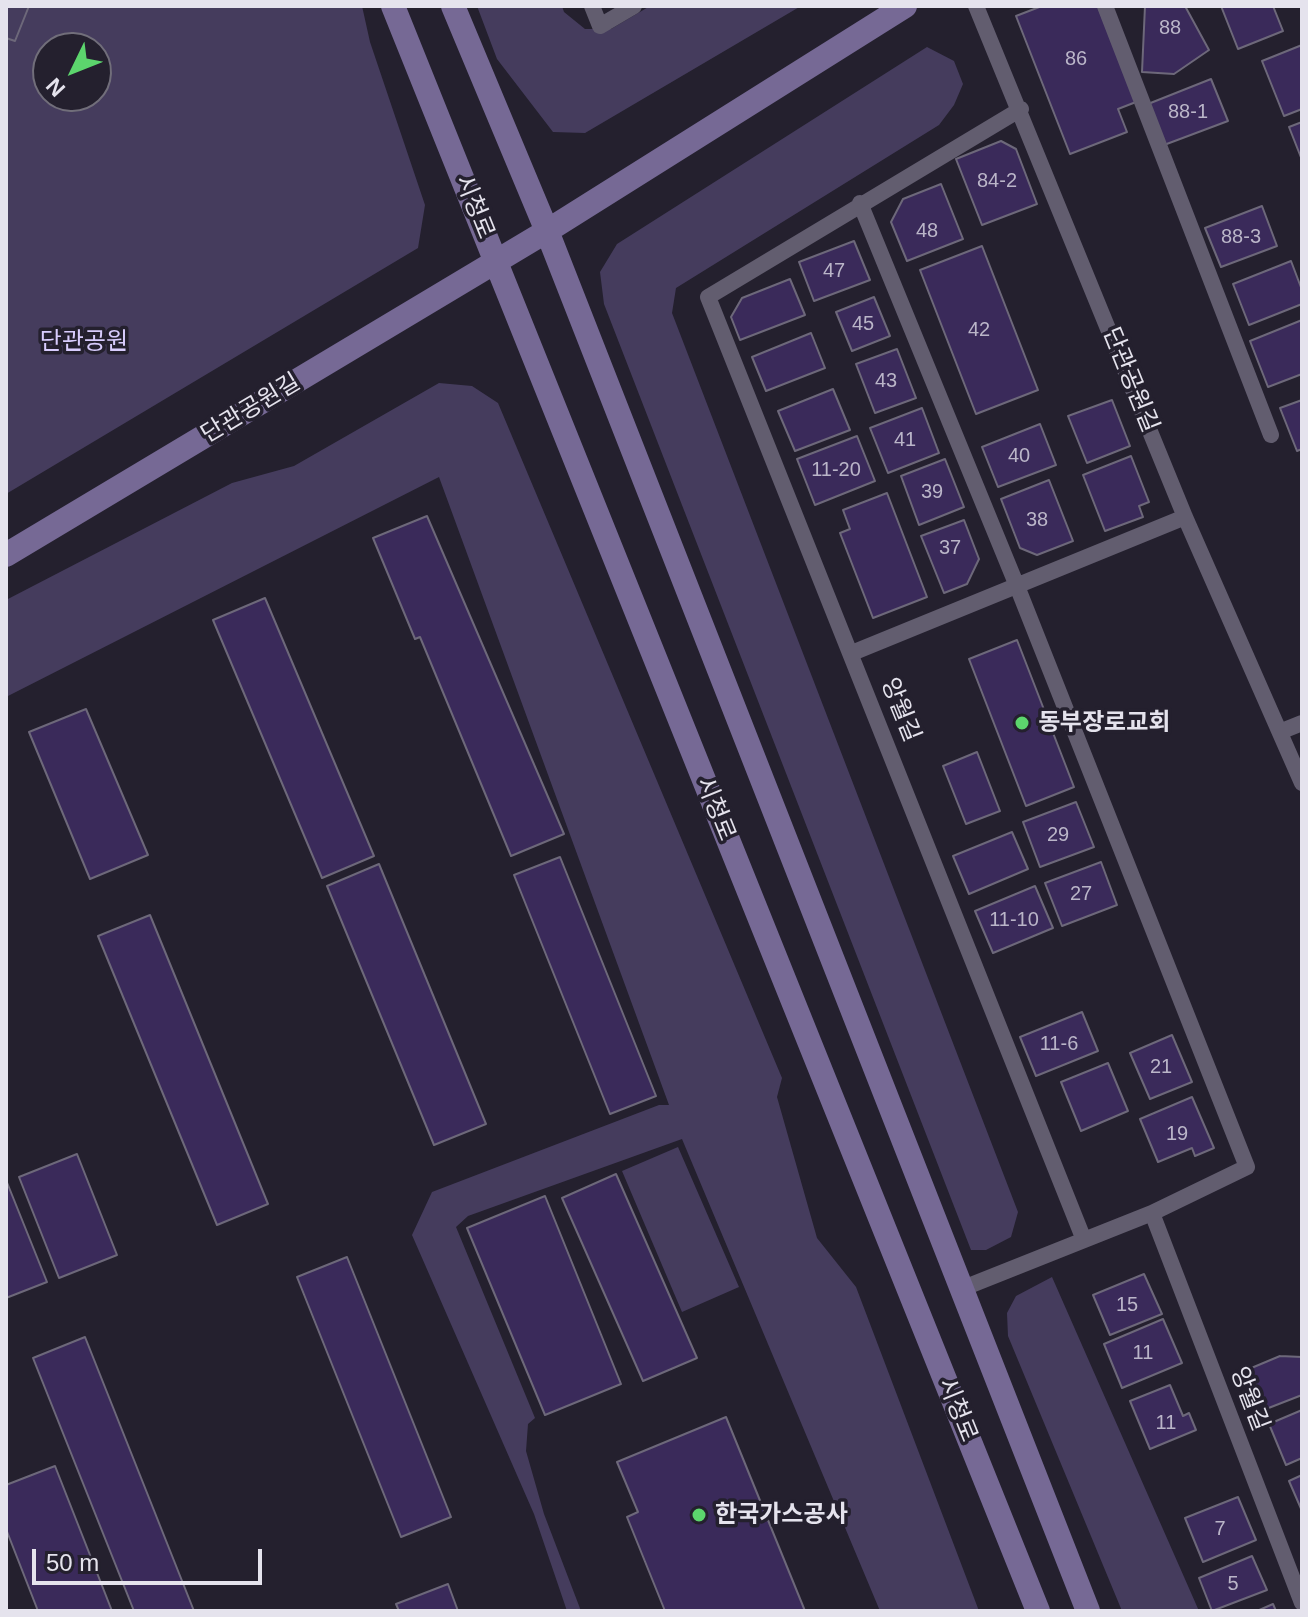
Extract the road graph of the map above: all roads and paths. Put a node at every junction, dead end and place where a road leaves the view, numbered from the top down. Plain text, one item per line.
1 (393, 6) edge
2 (453, 6) edge
3 (592, 6) edge
4 (634, 6) edge
5 (905, 6) edge
6 (976, 6) edge
7 (1105, 6) edge
8 (1021, 109) junction
9 (860, 203) junction
10 (547, 231) junction
11 (495, 260) junction
12 (1271, 435) dead end
13 (1185, 517) junction
14 (6, 555) edge
15 (1017, 586) junction
16 (852, 653) junction
17 (1302, 723) edge
18 (1282, 731) junction
19 (1302, 783) edge
20 (1152, 1213) junction
21 (1084, 1240) junction
22 (961, 1289) junction
23 (1302, 1603) edge
24 (1038, 1611) edge
25 (1088, 1611) edge

1 - 11 street, 시청로
2 - 10 street, 시청로
3 - 4 lane
5 - 10 street
6 - 8 lane, 단관공원길
7 - 12 lane
8 - 9 lane, 앙월길
8 - 13 lane, 단관공원길
9 - 15 lane
9 - 16 lane, 앙월길
10 - 11 street, 단관공원길
10 - 22 street, 시청로
11 - 14 street, 단관공원길
11 - 24 street, 시청로
13 - 15 lane
13 - 18 lane, 단관공원길
15 - 16 lane
15 - 20 lane
16 - 21 lane, 앙월길
17 - 18 lane
18 - 19 lane, 단관공원길
20 - 21 lane
20 - 23 lane, 앙월길
21 - 22 lane
22 - 25 street, 시청로

